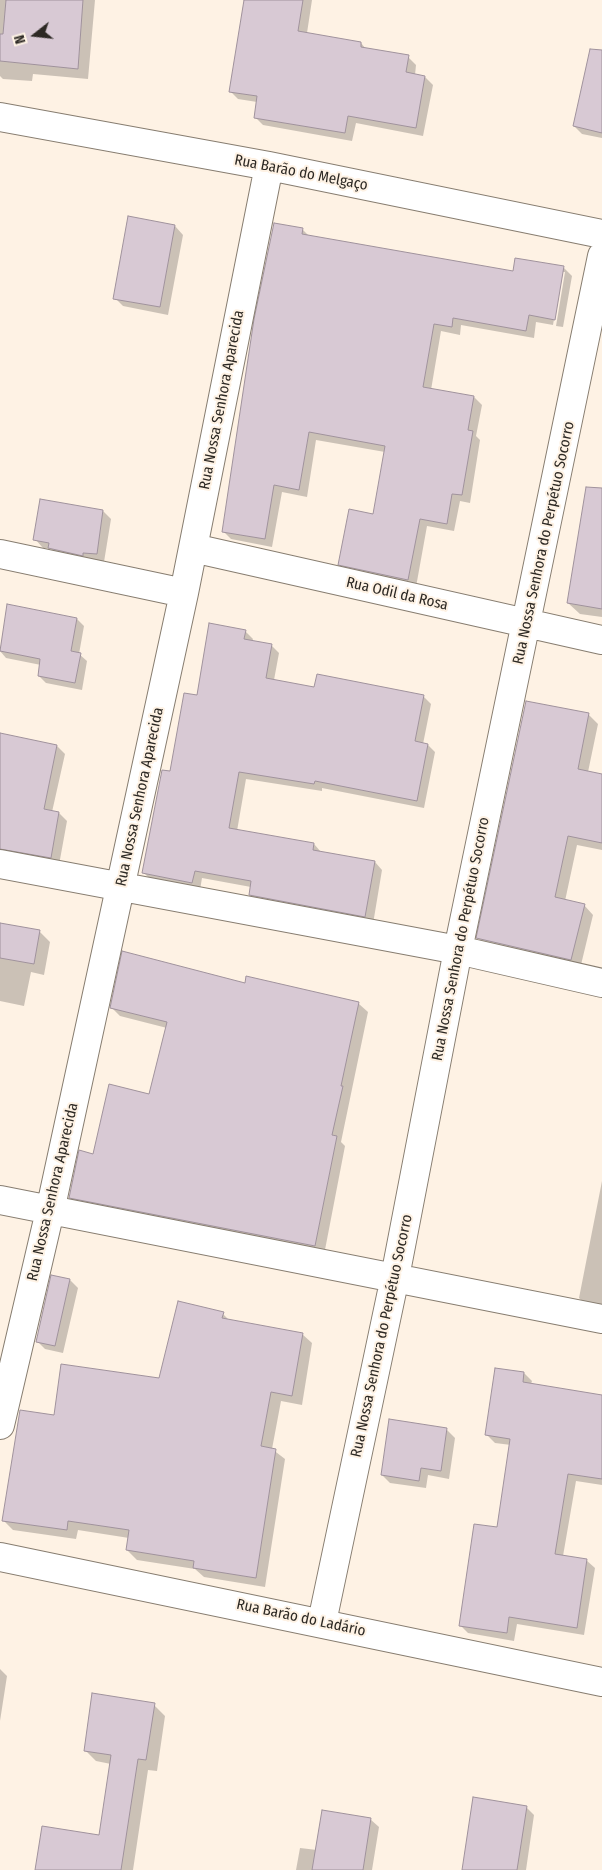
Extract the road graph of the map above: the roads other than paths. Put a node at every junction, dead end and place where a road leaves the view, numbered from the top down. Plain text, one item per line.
1 (0, 117) edge
2 (269, 166) junction
3 (602, 234) edge
4 (602, 256) edge
5 (193, 548) junction
6 (0, 554) edge
7 (184, 593) junction
8 (527, 623) junction
9 (602, 640) edge
10 (0, 864) edge
11 (120, 885) junction
12 (458, 950) junction
13 (602, 983) edge
14 (0, 1200) edge
15 (50, 1211) junction
16 (395, 1278) junction
17 (602, 1319) edge
18 (0, 1425) edge
19 (0, 1557) edge
20 (322, 1622) junction
21 (602, 1682) edge

1 - 2 street, Rua Barão do Melgaço
2 - 3 street, Rua Barão do Melgaço
2 - 5 street, Rua Nossa Senhora Aparecida
4 - 8 street, Rua Nossa Senhora do Perpétuo Socorro
5 - 7 street, Rua Nossa Senhora Aparecida
5 - 8 street, Rua Odil da Rosa
6 - 7 street
7 - 11 street, Rua Nossa Senhora Aparecida
8 - 9 street, Rua Odil da Rosa
8 - 12 street, Rua Nossa Senhora do Perpétuo Socorro
10 - 11 street
11 - 12 street
11 - 15 street, Rua Nossa Senhora Aparecida
12 - 13 street
12 - 16 street, Rua Nossa Senhora do Perpétuo Socorro
14 - 15 street
15 - 16 street
15 - 18 street, Rua Nossa Senhora Aparecida
16 - 17 street
16 - 20 street, Rua Nossa Senhora do Perpétuo Socorro
19 - 20 street, Rua Barão do Ladário
20 - 21 street, Rua Barão do Ladário

